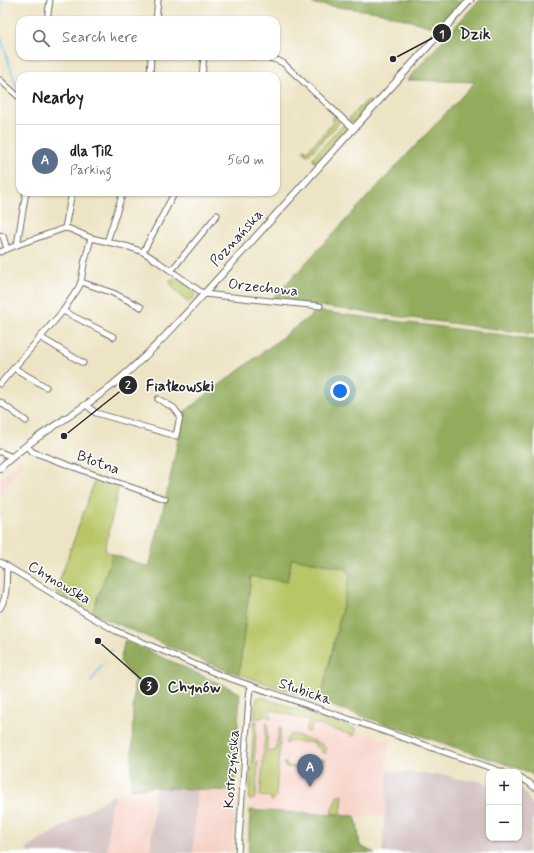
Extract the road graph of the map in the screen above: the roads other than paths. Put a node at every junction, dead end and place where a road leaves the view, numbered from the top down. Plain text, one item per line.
1 (50, 0) edge
2 (158, 0) edge
3 (470, 0) edge
4 (48, 16) edge
5 (156, 16) edge
6 (151, 60) edge
7 (204, 60) edge
8 (278, 60) edge
9 (150, 72) edge
10 (202, 72) edge
11 (0, 80) edge
12 (16, 94) edge
13 (354, 129) junction
14 (25, 196) edge
15 (71, 196) edge
16 (122, 196) edge
17 (173, 196) edge
18 (218, 215) dead end
19 (65, 228) junction
20 (0, 235) edge
21 (91, 238) junction
22 (107, 242) junction
23 (17, 245) junction
24 (7, 249) junction
25 (0, 252) edge
26 (143, 252) junction
27 (172, 271) junction
28 (81, 282) junction
29 (204, 294) junction
30 (320, 306) dead end
31 (141, 307) dead end
32 (63, 310) junction
33 (40, 337) junction
34 (114, 337) dead end
35 (83, 363) dead end
36 (14, 368) junction
37 (0, 384) edge
38 (46, 387) dead end
39 (158, 399) dead end
40 (0, 402) edge
41 (86, 405) junction
42 (26, 421) dead end
43 (26, 446) junction
44 (0, 452) edge
45 (12, 457) junction
46 (0, 468) edge
47 (165, 499) dead end
48 (0, 562) edge
49 (7, 566) junction
50 (0, 608) edge
51 (105, 624) joint
52 (253, 687) junction
53 (494, 769) edge
54 (522, 779) edge
55 (534, 787) edge
56 (238, 853) edge

1 - 4 street
2 - 5 street
3 - 13 street, Poznańska
6 - 9 street
7 - 10 street
8 - 13 street
11 - 12 street
13 - 29 street, Poznańska
14 - 23 street
15 - 19 street
16 - 22 street
17 - 26 street
18 - 27 street
19 - 21 street
19 - 23 street
20 - 24 street
21 - 22 street
21 - 28 street
22 - 26 street
23 - 24 street
24 - 25 street
26 - 27 street
27 - 29 street
28 - 31 street
28 - 32 street
29 - 30 street, Orzechowa
29 - 41 street, Poznańska
32 - 33 street
32 - 34 street
33 - 35 street
33 - 36 street
36 - 37 street
36 - 38 street
39 - 41 street
40 - 42 street
41 - 43 street, Poznańska
43 - 45 street, Poznańska
43 - 47 street, Błotna
44 - 45 street
45 - 46 street, Poznańska
48 - 49 street, Chynowska
49 - 50 street
49 - 51 street, Chynowska
51 - 52 street, Słubicka
52 - 53 street, Słubicka
52 - 56 street, Kostrzyńska
54 - 55 street

